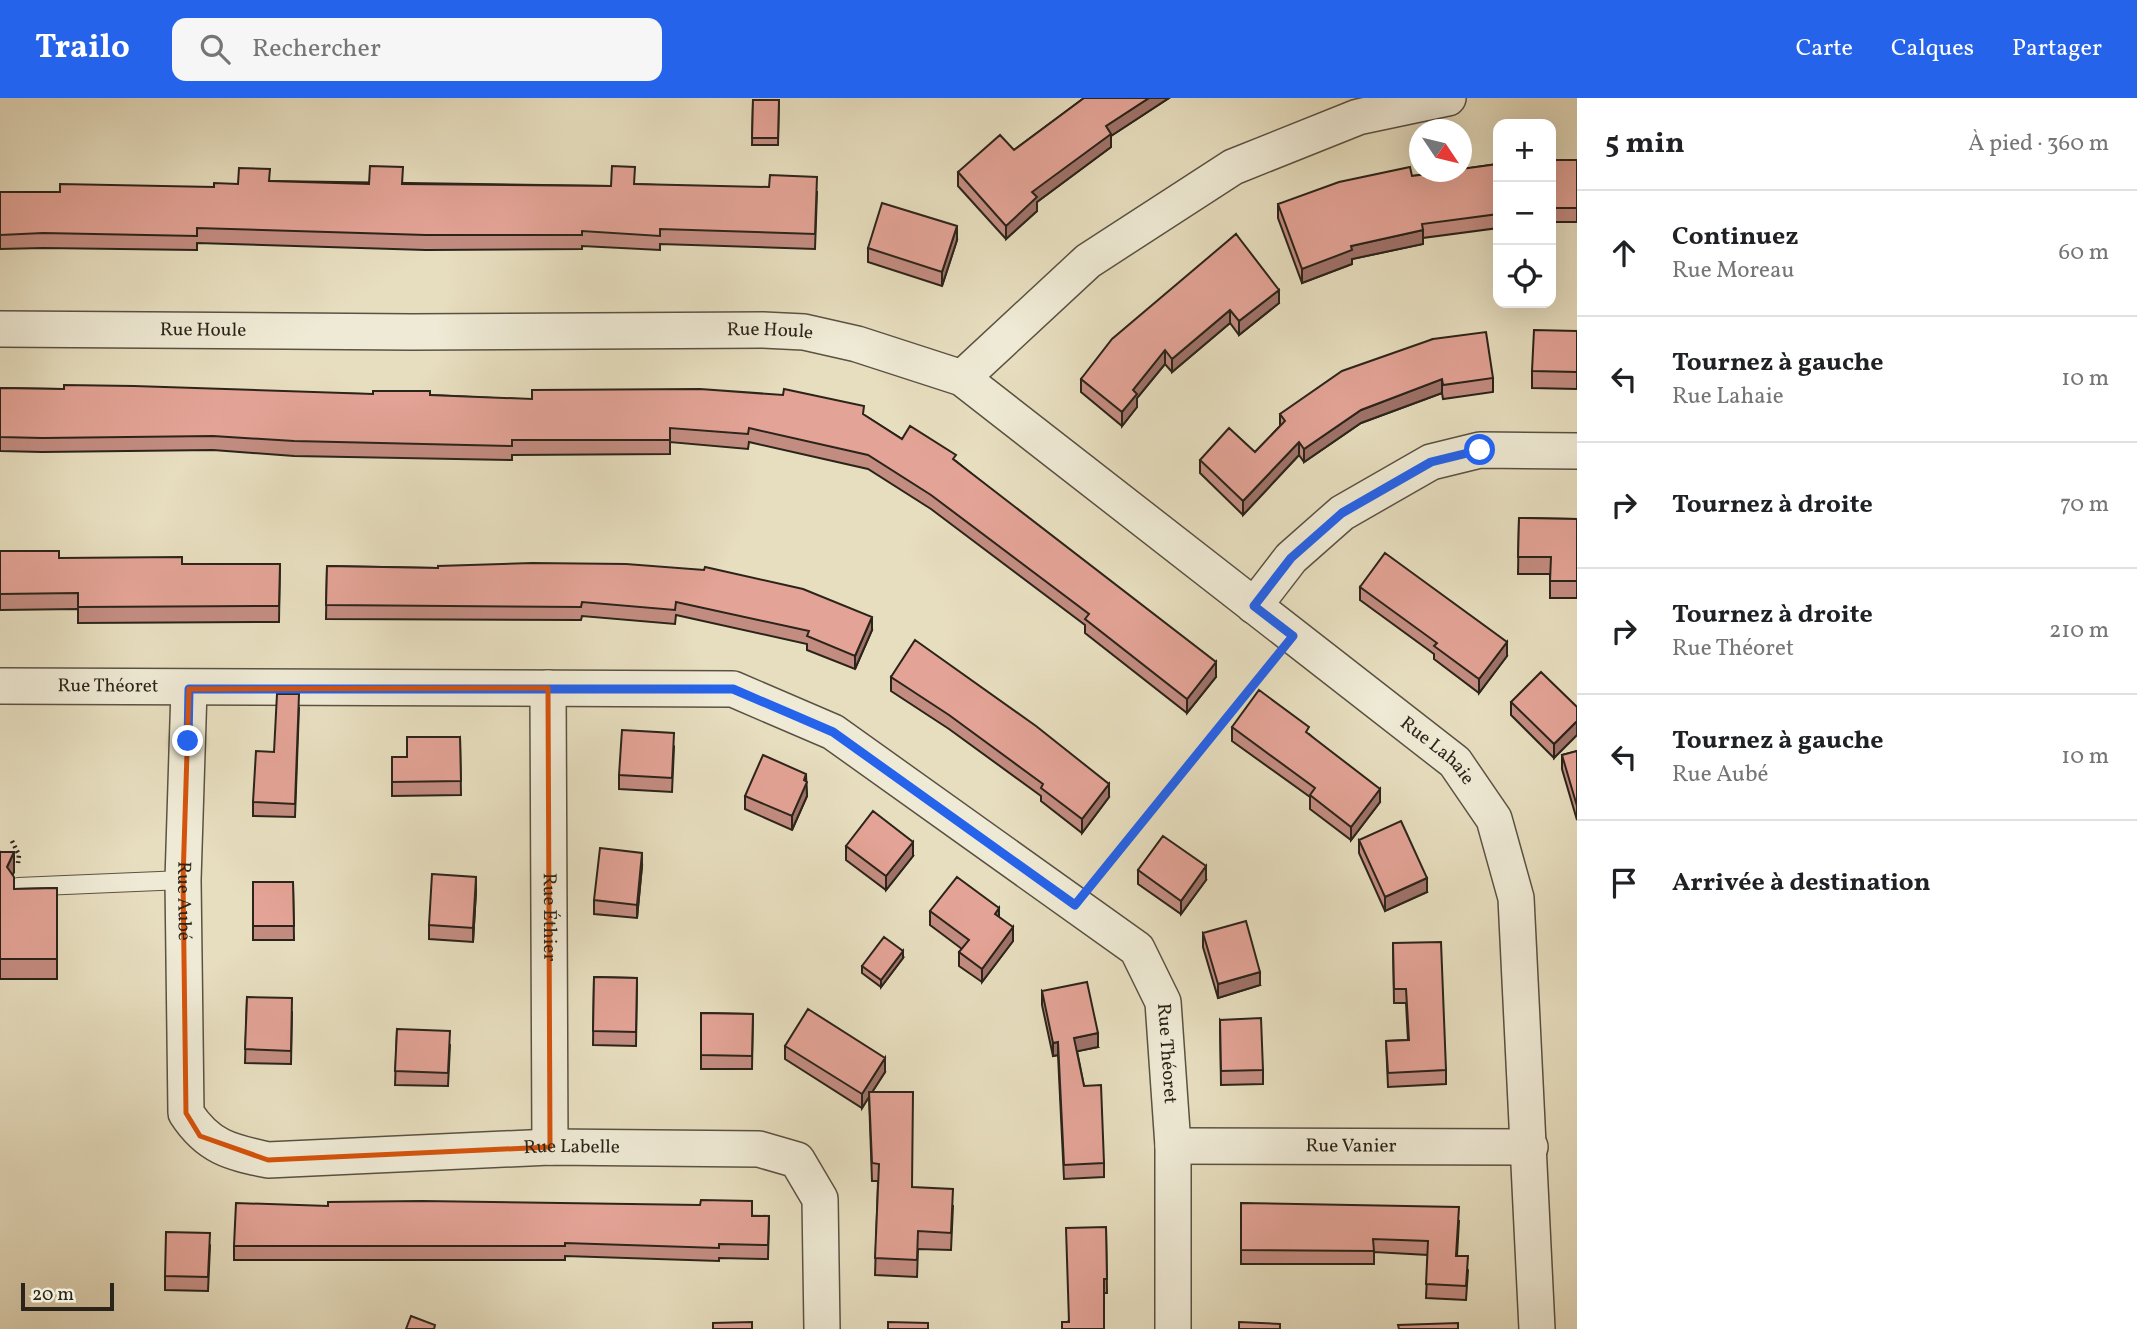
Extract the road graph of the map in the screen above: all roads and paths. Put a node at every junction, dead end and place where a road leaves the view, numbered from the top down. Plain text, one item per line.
1 (1448, 98) edge
2 (0, 329) edge
3 (962, 378) junction
4 (1577, 451) edge
5 (1254, 606) junction
6 (1293, 636) junction
7 (0, 686) edge
8 (548, 688) junction
9 (189, 689) junction
10 (12, 841) dead end
11 (19, 855) dead end
12 (183, 880) junction
13 (18, 887) edge
14 (1075, 905) junction
15 (186, 1113) joint
16 (1173, 1146) junction
17 (550, 1147) junction
18 (1530, 1147) junction
19 (822, 1329) edge
20 (1173, 1329) edge
21 (1537, 1329) edge

1 - 3 street
2 - 3 street, Rue Houle
3 - 5 street, Rue Lahaie
4 - 5 street
5 - 6 street, Rue Lahaie
6 - 14 path
6 - 18 street, Rue Lahaie
7 - 9 street, Rue Théoret
8 - 9 street, Rue Théoret
8 - 14 street, Rue Théoret
8 - 17 street, Rue Éthier
9 - 12 street, Rue Aubé
10 - 11 path
12 - 13 lane
12 - 15 street, Rue Aubé
14 - 16 street, Rue Théoret
15 - 17 street, Rue Labelle
16 - 18 street, Rue Vanier
16 - 20 street, Rue Théoret
17 - 19 street, Rue Labelle
18 - 21 street, Rue Lahaie

